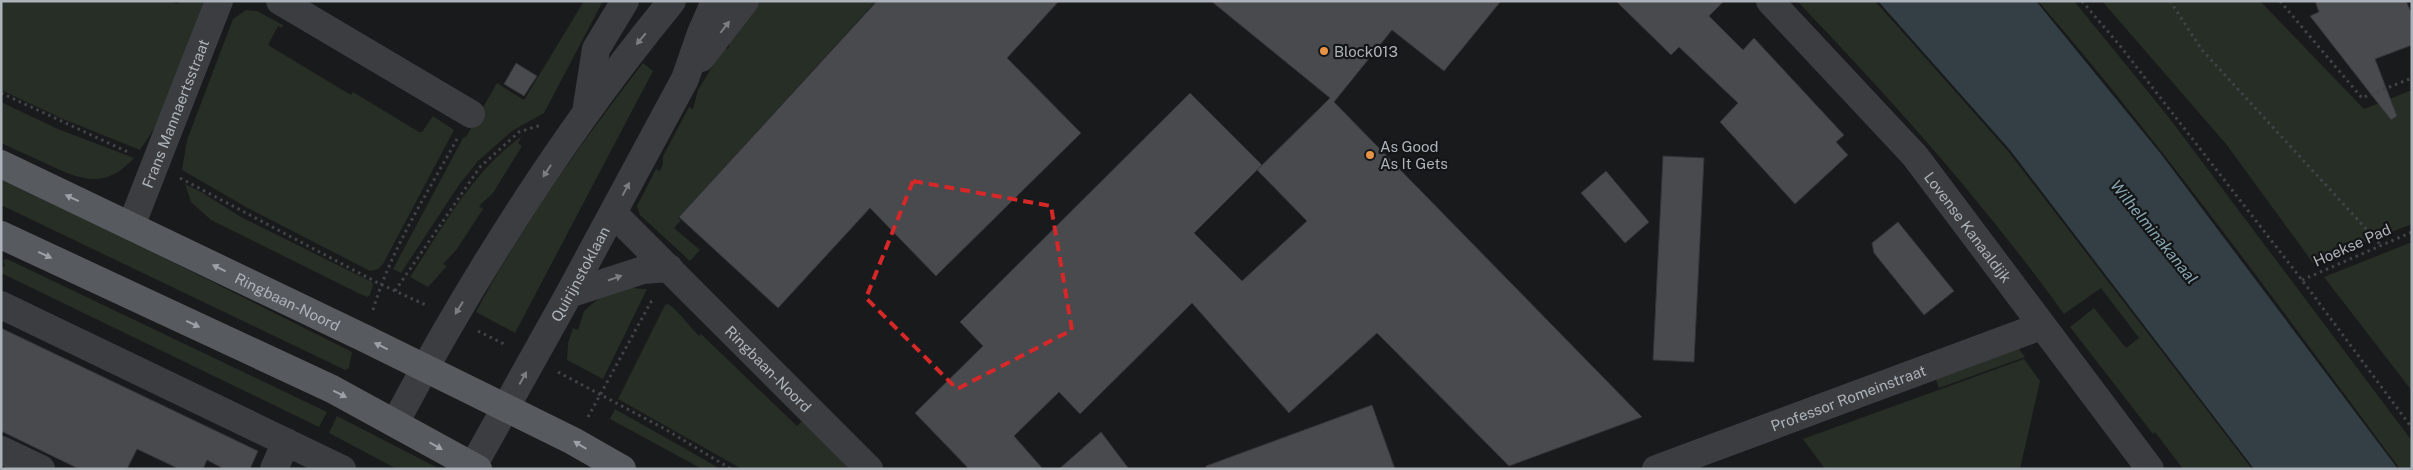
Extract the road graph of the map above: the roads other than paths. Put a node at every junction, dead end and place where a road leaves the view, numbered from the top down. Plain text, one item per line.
1 (219, 1) edge
2 (280, 1) edge
3 (624, 1) edge
4 (672, 1) edge
5 (715, 1) edge
6 (745, 1) edge
7 (1770, 1) edge
8 (685, 79) junction
9 (587, 110) junction
10 (471, 114) road end
11 (1, 164) edge
12 (613, 214) junction
13 (131, 226) junction
14 (1, 235) edge
15 (669, 268) junction
16 (569, 294) junction
17 (1, 305) edge
18 (2041, 326) junction
19 (424, 368) junction
20 (505, 408) junction
21 (395, 423) junction
22 (286, 442) junction
23 (1, 450) edge
24 (476, 467) edge
25 (41, 469) edge
26 (274, 469) edge
27 (342, 469) edge
28 (622, 469) edge
29 (870, 469) edge
30 (1656, 469) edge
31 (2150, 469) edge

1 - 13 street, Frans Mannaertsstraat
2 - 10 street
3 - 9 street
4 -> 9 street
5 - 8 street, Quirijnstoklaan
8 -> 6 street, Quirijnstoklaan
7 - 18 street, Lovense Kanaaldijk
12 -> 8 street, Quirijnstoklaan
9 -> 19 street
13 -> 11 main road, Ringbaan-Noord
12 - 15 street, Ringbaan-Noord
12 - 16 street, Quirijnstoklaan
19 -> 13 main road, Ringbaan-Noord
14 -> 21 main road
16 -> 15 street
15 - 29 street, Ringbaan-Noord
20 -> 16 street, Quirijnstoklaan
17 - 22 street
18 - 30 street, Professor Romeinstraat
18 - 31 street, Lovense Kanaaldijk
19 - 20 main road, Ringbaan-Noord
19 - 21 street
20 - 24 street, Quirijnstoklaan
28 -> 20 main road, Ringbaan-Noord
21 -> 24 main road
22 - 26 street
22 - 27 street
23 - 25 street

